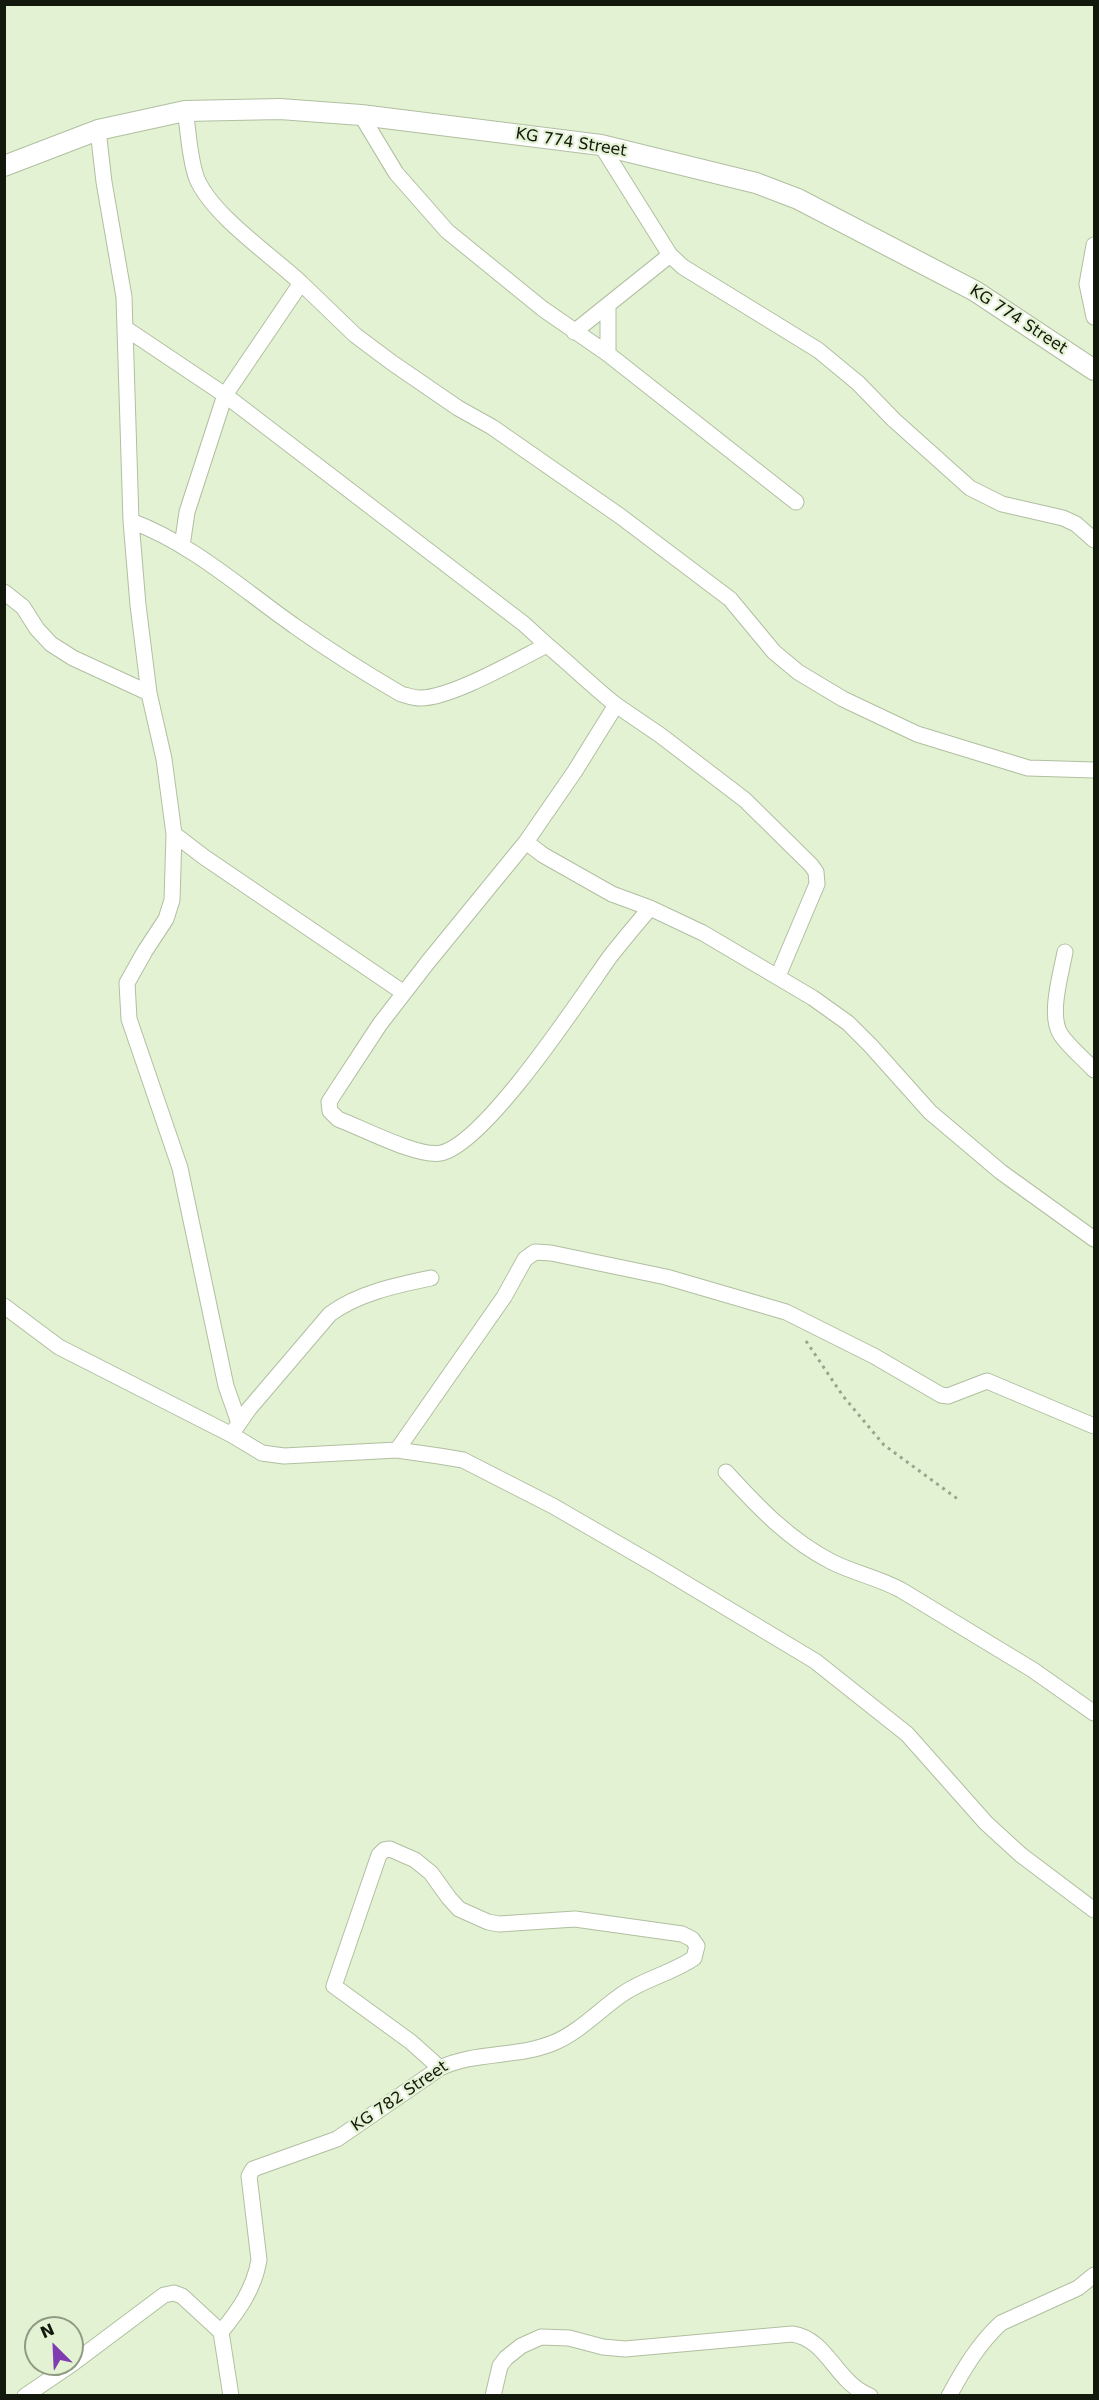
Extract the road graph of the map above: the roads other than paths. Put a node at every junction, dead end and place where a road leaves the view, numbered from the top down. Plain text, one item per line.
1 (185, 111) junction
2 (361, 115) junction
3 (98, 130) junction
4 (601, 145) junction
5 (4, 166) edge
6 (1095, 244) edge
7 (670, 255) junction
8 (301, 283) junction
9 (608, 306) junction
10 (1095, 317) edge
11 (125, 328) junction
12 (574, 332) junction
13 (608, 354) junction
14 (1095, 370) edge
15 (225, 395) junction
16 (796, 502) dead end
17 (131, 521) junction
18 (1095, 540) edge
19 (182, 546) junction
20 (4, 592) edge
21 (547, 645) junction
22 (149, 693) junction
23 (616, 705) junction
24 (1095, 770) edge
25 (174, 834) junction
26 (526, 842) junction
27 (650, 908) junction
28 (1065, 952) dead end
29 (778, 976) junction
30 (404, 993) junction
31 (1095, 1070) edge
32 (1095, 1239) edge
33 (430, 1278) dead end
34 (4, 1305) edge
35 (1095, 1426) edge
36 (235, 1429) junction
37 (397, 1450) junction
38 (726, 1472) dead end
39 (1095, 1713) edge
40 (1095, 1910) edge
41 (440, 2068) junction
42 (1095, 2276) edge
43 (221, 2332) junction
44 (84, 2355) edge
45 (54, 2376) edge
46 (25, 2396) edge
47 (231, 2396) edge
48 (493, 2396) edge
49 (870, 2396) edge
50 (949, 2396) edge

1 - 2 street, KG 774 Street
1 - 3 street, KG 774 Street
1 - 8 street
2 - 4 street, KG 774 Street
2 - 12 street
3 - 5 street, KG 774 Street
3 - 11 street
4 - 7 street
4 - 14 street, KG 774 Street
6 - 10 street
7 - 9 street
7 - 18 street
8 - 15 street
8 - 24 street
9 - 12 street
9 - 13 street
11 - 15 street
11 - 17 street
12 - 13 street
13 - 16 street
15 - 19 street
15 - 21 street
17 - 19 street
17 - 22 street
19 - 21 street
20 - 22 street
21 - 23 street
22 - 25 street
23 - 26 street
23 - 29 street
25 - 30 street
25 - 36 street
26 - 27 street
26 - 30 street
27 - 29 street
27 - 30 street
28 - 31 street
29 - 32 street
33 - 36 street
34 - 36 street
35 - 37 street
36 - 37 street
37 - 40 street
38 - 39 street
41 - 41 street, KG 782 Street
41 - 43 street, KG 782 Street
42 - 50 street
43 - 44 street
43 - 47 street
45 - 46 street
48 - 49 street

